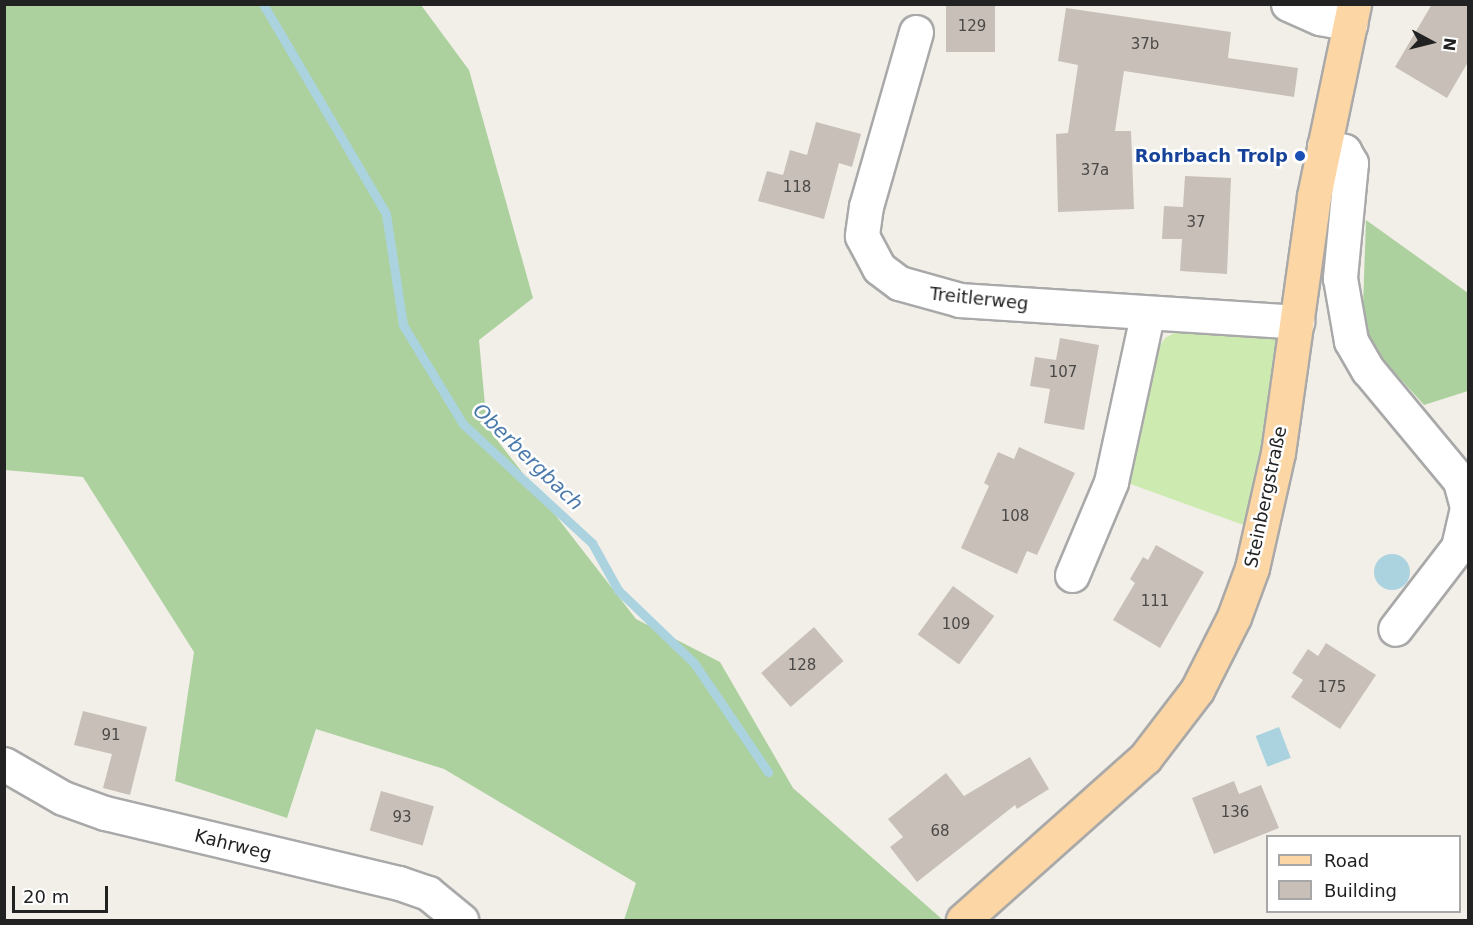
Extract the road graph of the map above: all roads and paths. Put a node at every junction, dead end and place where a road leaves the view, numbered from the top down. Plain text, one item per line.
1 (1288, 4) edge
2 (1352, 14) edge
3 (915, 32) dead end
4 (1324, 146) junction
5 (1147, 315) junction
6 (1297, 322) junction
7 (1072, 575) dead end
8 (1395, 629) dead end
9 (4, 764) edge
10 (461, 921) edge
11 (963, 921) edge

1 - 2 street
2 - 4 main road, Steinbergstraße
3 - 5 street, Treitlerweg
4 - 6 main road, Steinbergstraße
4 - 8 street
5 - 6 street, Treitlerweg
5 - 7 street
6 - 11 main road, Steinbergstraße
9 - 10 street, Kahrweg

